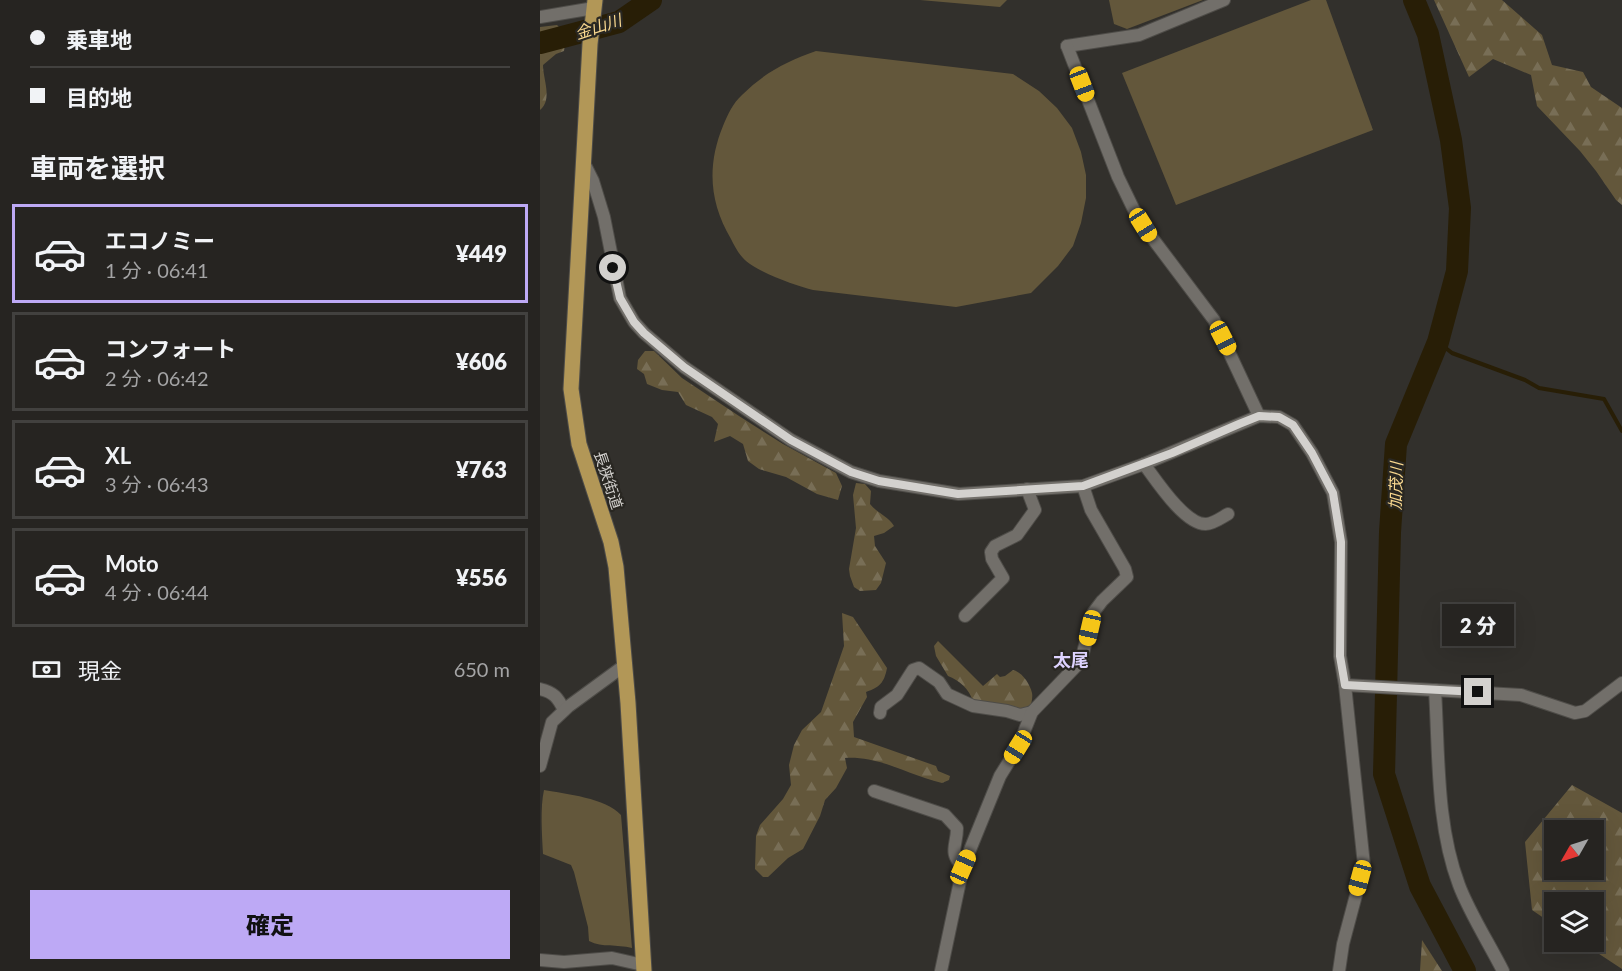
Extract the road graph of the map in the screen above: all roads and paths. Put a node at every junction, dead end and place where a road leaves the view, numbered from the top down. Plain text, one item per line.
1 (1224, 0) edge
2 (594, 6) edge
3 (540, 17) edge
4 (584, 163) junction
5 (1259, 416) junction
6 (1144, 464) junction
7 (1083, 486) junction
8 (1027, 489) junction
9 (1228, 514) dead end
10 (965, 616) dead end
11 (625, 665) junction
12 (1622, 684) edge
13 (1345, 685) junction
14 (540, 688) edge
15 (1435, 690) junction
16 (564, 710) junction
17 (1032, 712) junction
18 (880, 713) dead end
19 (540, 766) edge
20 (874, 791) dead end
21 (963, 867) junction
22 (540, 960) edge
23 (644, 968) edge
24 (941, 971) edge
25 (1340, 971) edge
26 (1503, 971) edge

1 - 5 street
2 - 3 street
2 - 4 main road, 長狭街道
4 - 8 street
4 - 11 main road, 長狭街道
5 - 6 street
5 - 13 street
6 - 7 street
6 - 9 street
7 - 8 street
7 - 17 street
8 - 10 street
11 - 16 street
11 - 23 main road, 長狭街道
12 - 15 street
13 - 15 street
13 - 25 street
14 - 16 street
15 - 26 street
16 - 19 street
17 - 18 street
17 - 21 street
20 - 21 street
21 - 24 street
22 - 23 street

